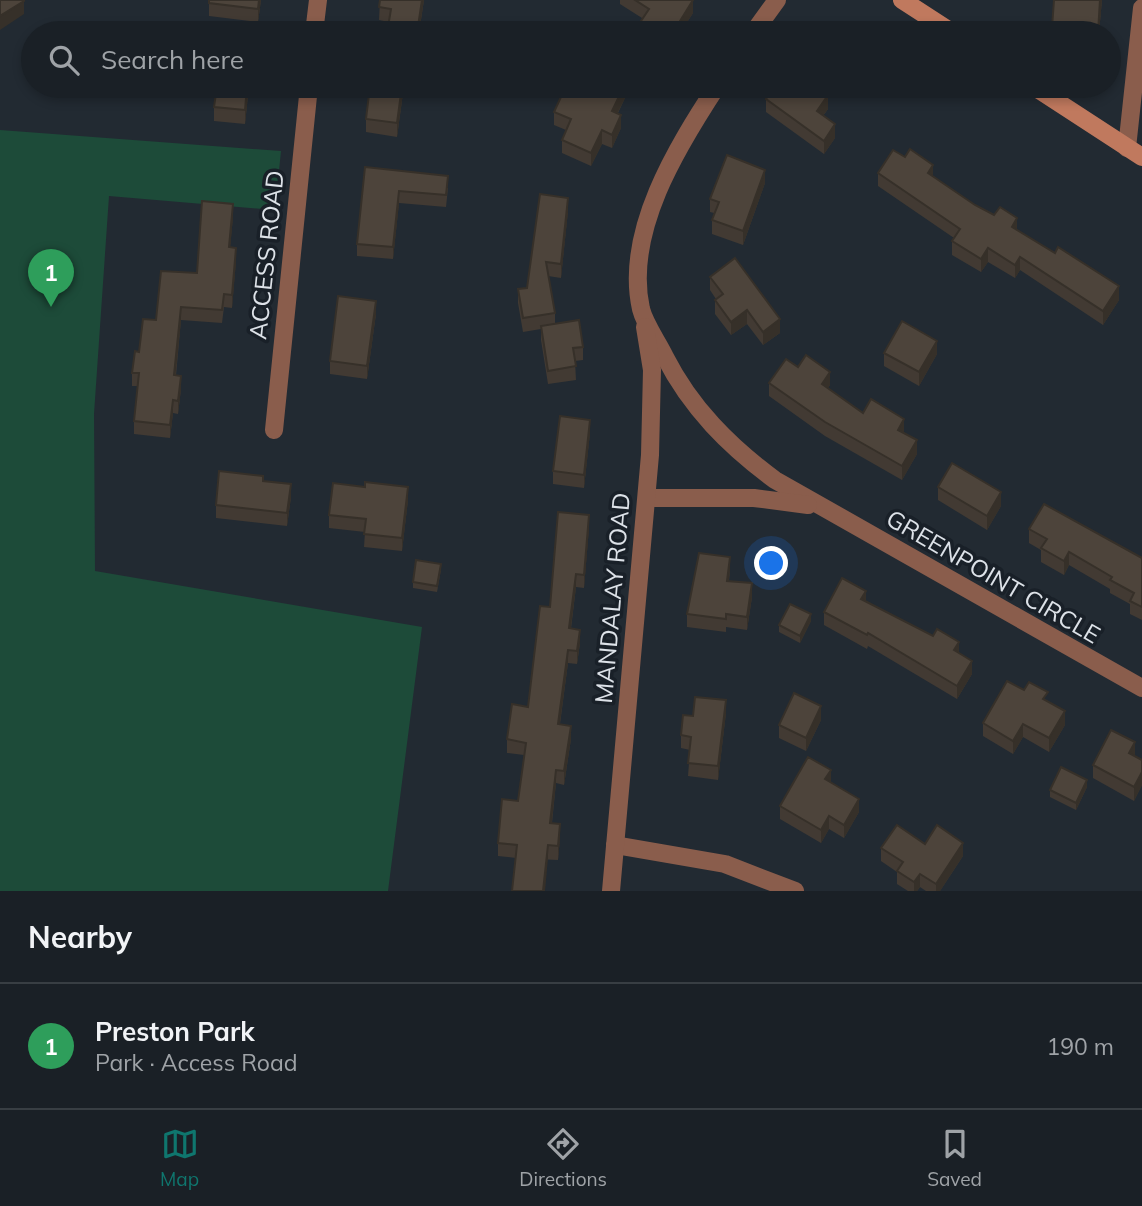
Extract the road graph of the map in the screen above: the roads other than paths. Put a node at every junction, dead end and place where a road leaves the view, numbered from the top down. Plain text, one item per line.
1 (318, 0) edge
2 (777, 0) edge
3 (902, 0) edge
4 (1142, 8) edge
5 (315, 21) edge
6 (762, 21) edge
7 (934, 21) edge
8 (308, 98) edge
9 (710, 98) edge
10 (1051, 98) edge
11 (1134, 153) edge
12 (642, 310) junction
13 (274, 430) dead end
14 (647, 498) junction
15 (820, 507) junction
16 (1142, 688) edge
17 (615, 845) junction
18 (611, 891) edge
19 (795, 891) edge

1 - 5 street
2 - 6 street
3 - 7 main road
4 - 11 street
8 - 13 street, ACCESS ROAD
9 - 12 street, GREENPOINT CIRCLE
10 - 11 main road
12 - 14 street, MANDALAY ROAD
12 - 15 street, GREENPOINT CIRCLE
14 - 15 street, GREENPOINT CIRCLE
14 - 17 street, MANDALAY ROAD
15 - 16 street, GREENPOINT CIRCLE
17 - 18 street, MANDALAY ROAD
17 - 19 street

